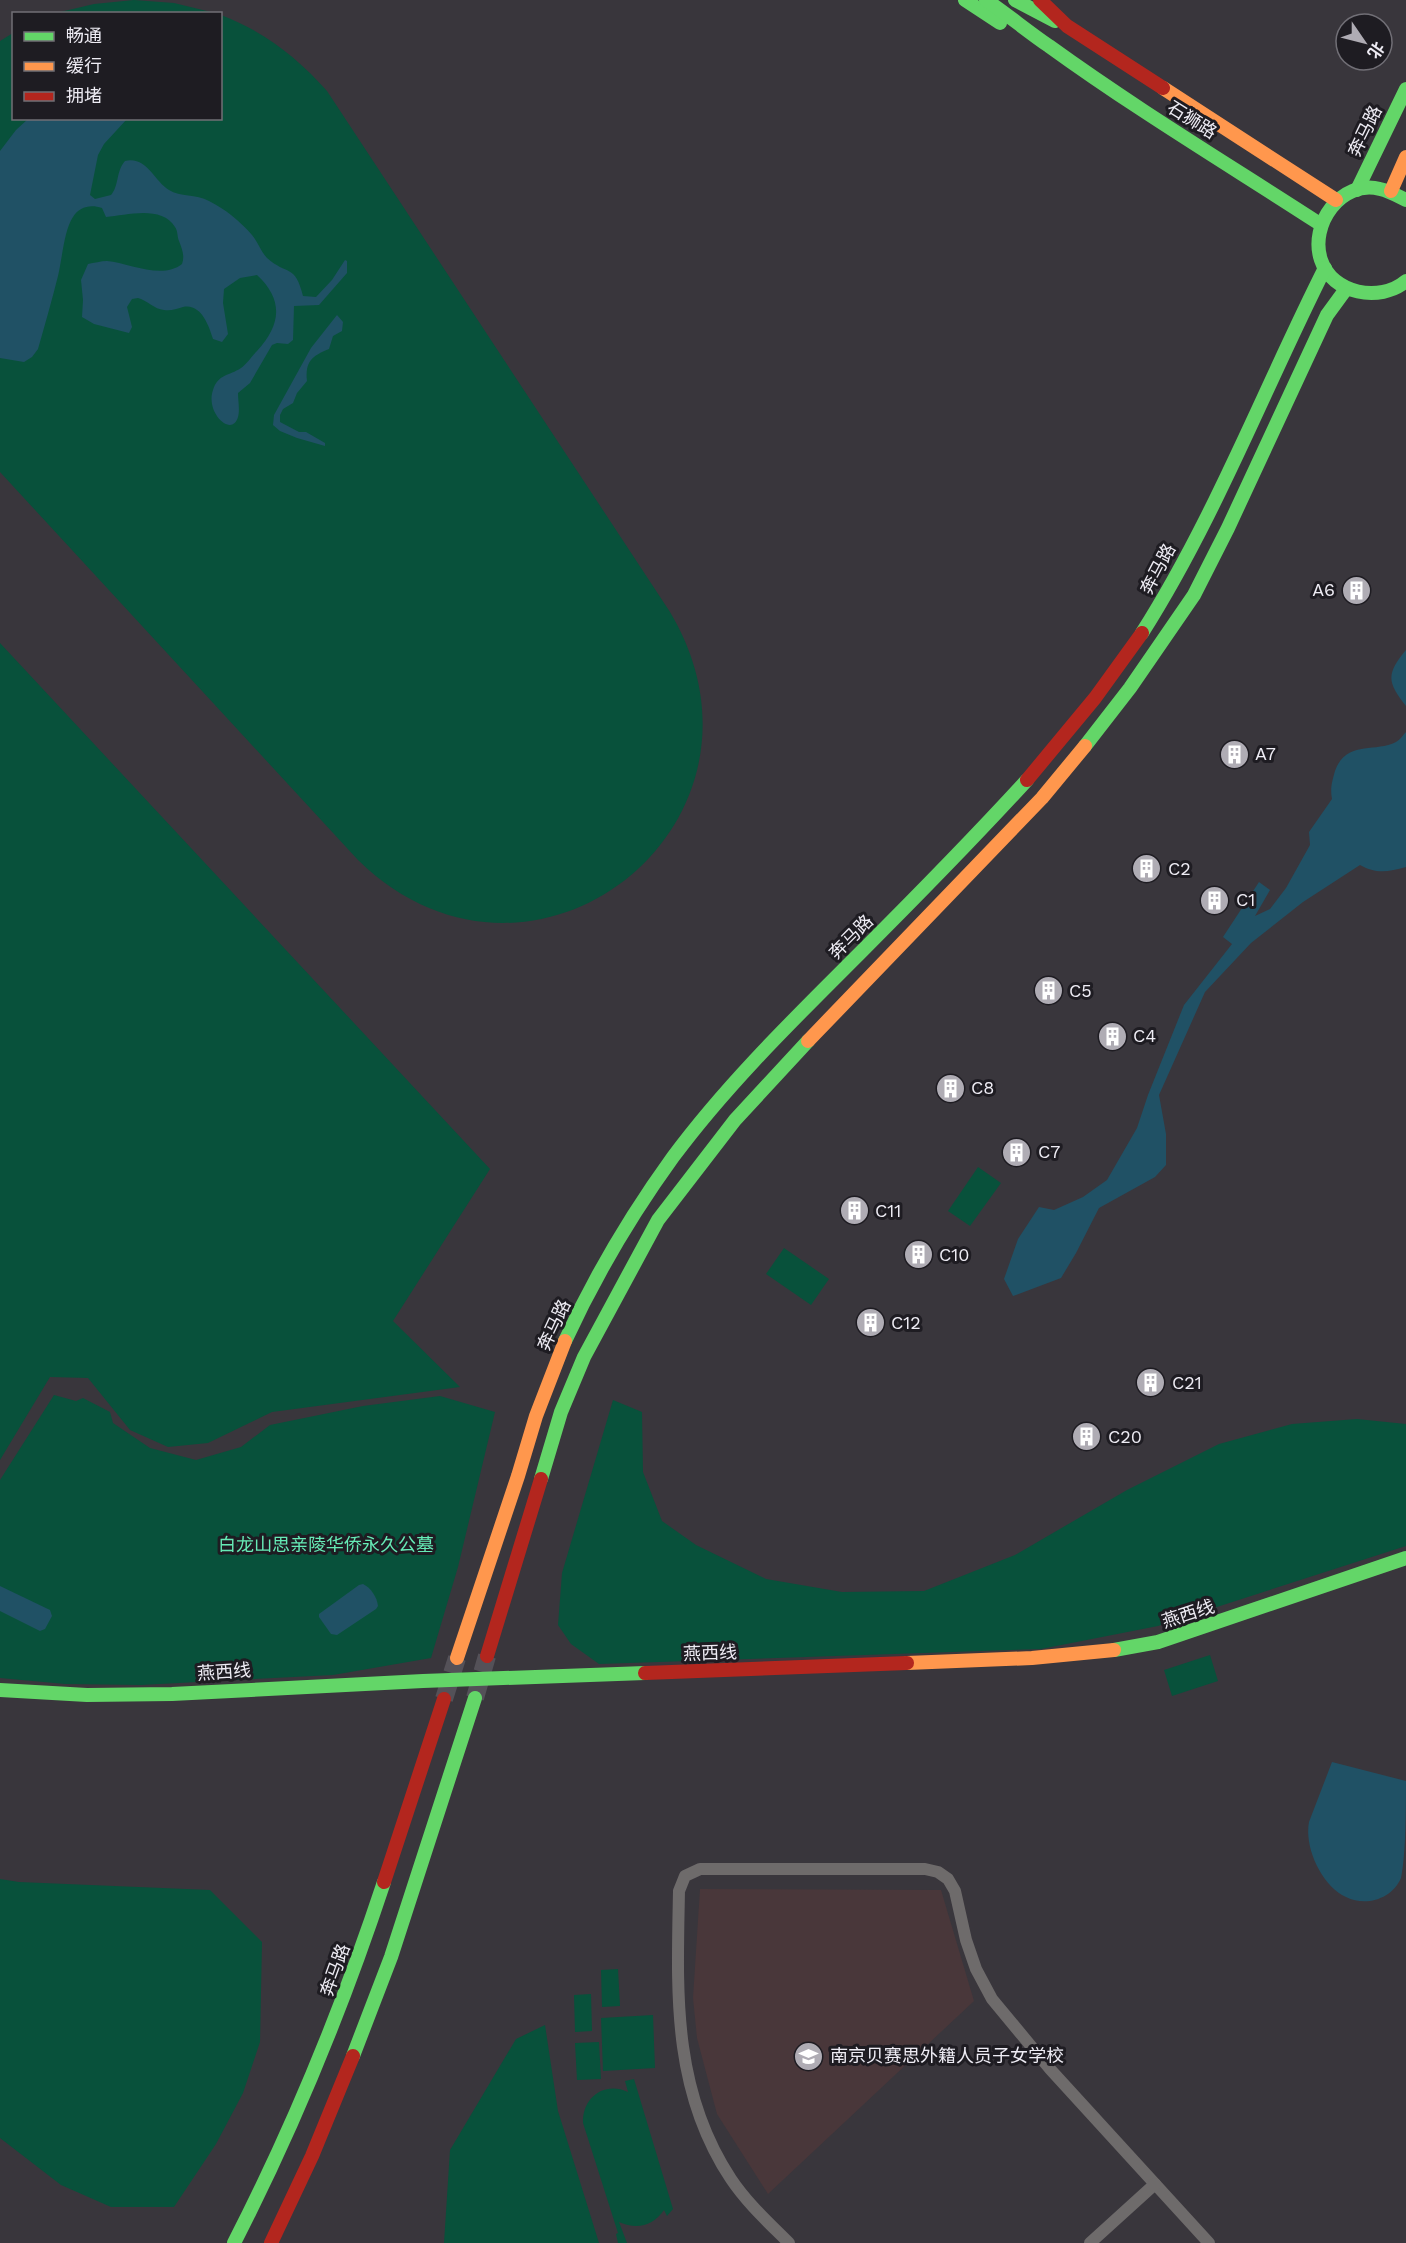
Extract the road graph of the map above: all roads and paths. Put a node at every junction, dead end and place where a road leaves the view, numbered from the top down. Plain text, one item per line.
1 (965, 0) edge
2 (986, 0) edge
3 (1015, 0) edge
4 (1040, 0) edge
5 (1067, 26) junction
6 (1047, 45) junction
7 (1406, 89) edge
8 (1406, 157) edge
9 (1357, 190) junction
10 (1391, 191) junction
11 (1336, 200) junction
12 (1406, 200) edge
13 (1320, 224) junction
14 (1325, 268) junction
15 (1406, 281) edge
16 (1346, 289) junction
17 (1406, 1558) edge
18 (487, 1656) tunnel mouth
19 (456, 1658) tunnel mouth
20 (0, 1690) edge
21 (475, 1698) tunnel mouth
22 (444, 1699) tunnel mouth
23 (1155, 2184) junction
24 (275, 2242) edge
25 (234, 2243) edge
26 (789, 2243) edge
27 (1090, 2243) edge
28 (1209, 2243) edge

1 - 6 main road, 石狮路
2 - 6 main road, 石狮路
3 - 5 main road, 石狮路
4 - 5 main road, 石狮路
5 - 11 main road, 石狮路
6 - 13 main road, 石狮路
7 - 9 main road, 奔马路
8 - 10 main road
9 - 10 main road
9 - 11 main road
10 - 12 main road
11 - 13 main road
13 - 14 main road
14 - 16 main road
14 - 19 main road, 奔马路
15 - 16 main road
16 - 18 main road
17 - 20 main road, 燕西线
21 - 24 main road
22 - 25 main road, 奔马路
23 - 26 street
23 - 27 street
23 - 28 street

